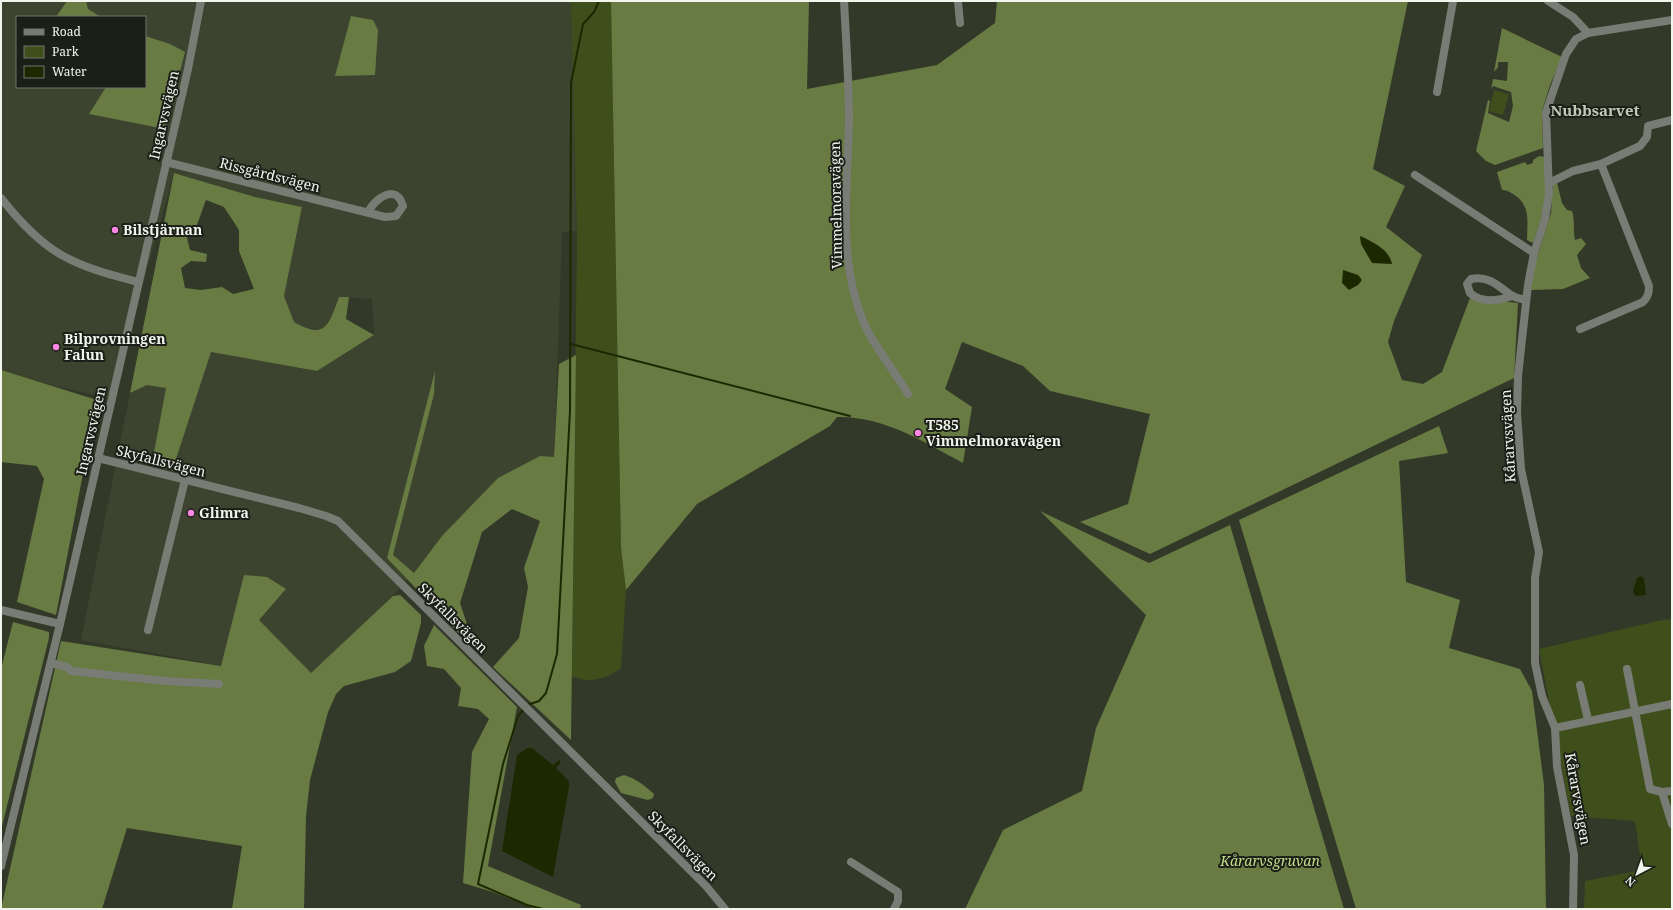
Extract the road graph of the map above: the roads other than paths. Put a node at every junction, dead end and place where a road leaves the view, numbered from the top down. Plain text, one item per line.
1 (201, 1) edge
2 (844, 1) edge
3 (958, 1) edge
4 (1453, 1) edge
5 (1548, 1) edge
6 (1672, 20) edge
7 (960, 23) dead end
8 (1588, 32) junction
9 (1437, 92) dead end
10 (1672, 120) edge
11 (166, 162) junction
12 (1601, 164) junction
13 (1415, 175) dead end
14 (1549, 183) junction
15 (2, 202) edge
16 (368, 212) dead end
17 (1534, 253) junction
18 (138, 282) junction
19 (1512, 296) junction
20 (1526, 300) junction
21 (1580, 329) dead end
22 (908, 394) dead end
23 (98, 458) junction
24 (186, 480) junction
25 (1, 610) edge
26 (60, 624) junction
27 (148, 630) dead end
28 (51, 663) junction
29 (1627, 669) dead end
30 (219, 684) dead end
31 (1580, 685) dead end
32 (1672, 704) edge
33 (1634, 710) junction
34 (1588, 720) junction
35 (1555, 728) junction
36 (1672, 791) edge
37 (1662, 792) junction
38 (1672, 824) edge
39 (851, 862) dead end
40 (1, 866) edge
41 (725, 909) edge
42 (894, 909) edge
43 (1573, 909) edge

1 - 11 street, Ingarvsvägen
2 - 22 street, Vimmelmoravägen
3 - 7 street
4 - 9 street
5 - 8 street
6 - 8 street
8 - 14 street, Kårarvsvägen
10 - 12 street
11 - 16 street, Rissgårdsvägen
11 - 18 street, Ingarvsvägen
12 - 14 street
12 - 21 street
13 - 17 street
14 - 17 street, Kårarvsvägen
15 - 18 street
17 - 20 street, Kårarvsvägen
18 - 23 street, Ingarvsvägen
19 - 19 street
19 - 20 street
20 - 35 street, Kårarvsvägen
23 - 24 street, Skyfallsvägen
23 - 26 street, Ingarvsvägen
24 - 27 street
24 - 41 street, Skyfallsvägen
25 - 26 street
26 - 28 street, Ingarvsvägen
28 - 30 street
28 - 40 street, Ingarvsvägen
29 - 33 street
31 - 34 street
32 - 33 street
33 - 34 street
33 - 37 street
34 - 35 street
35 - 43 street, Kårarvsvägen
36 - 37 street
37 - 38 street
39 - 42 street

